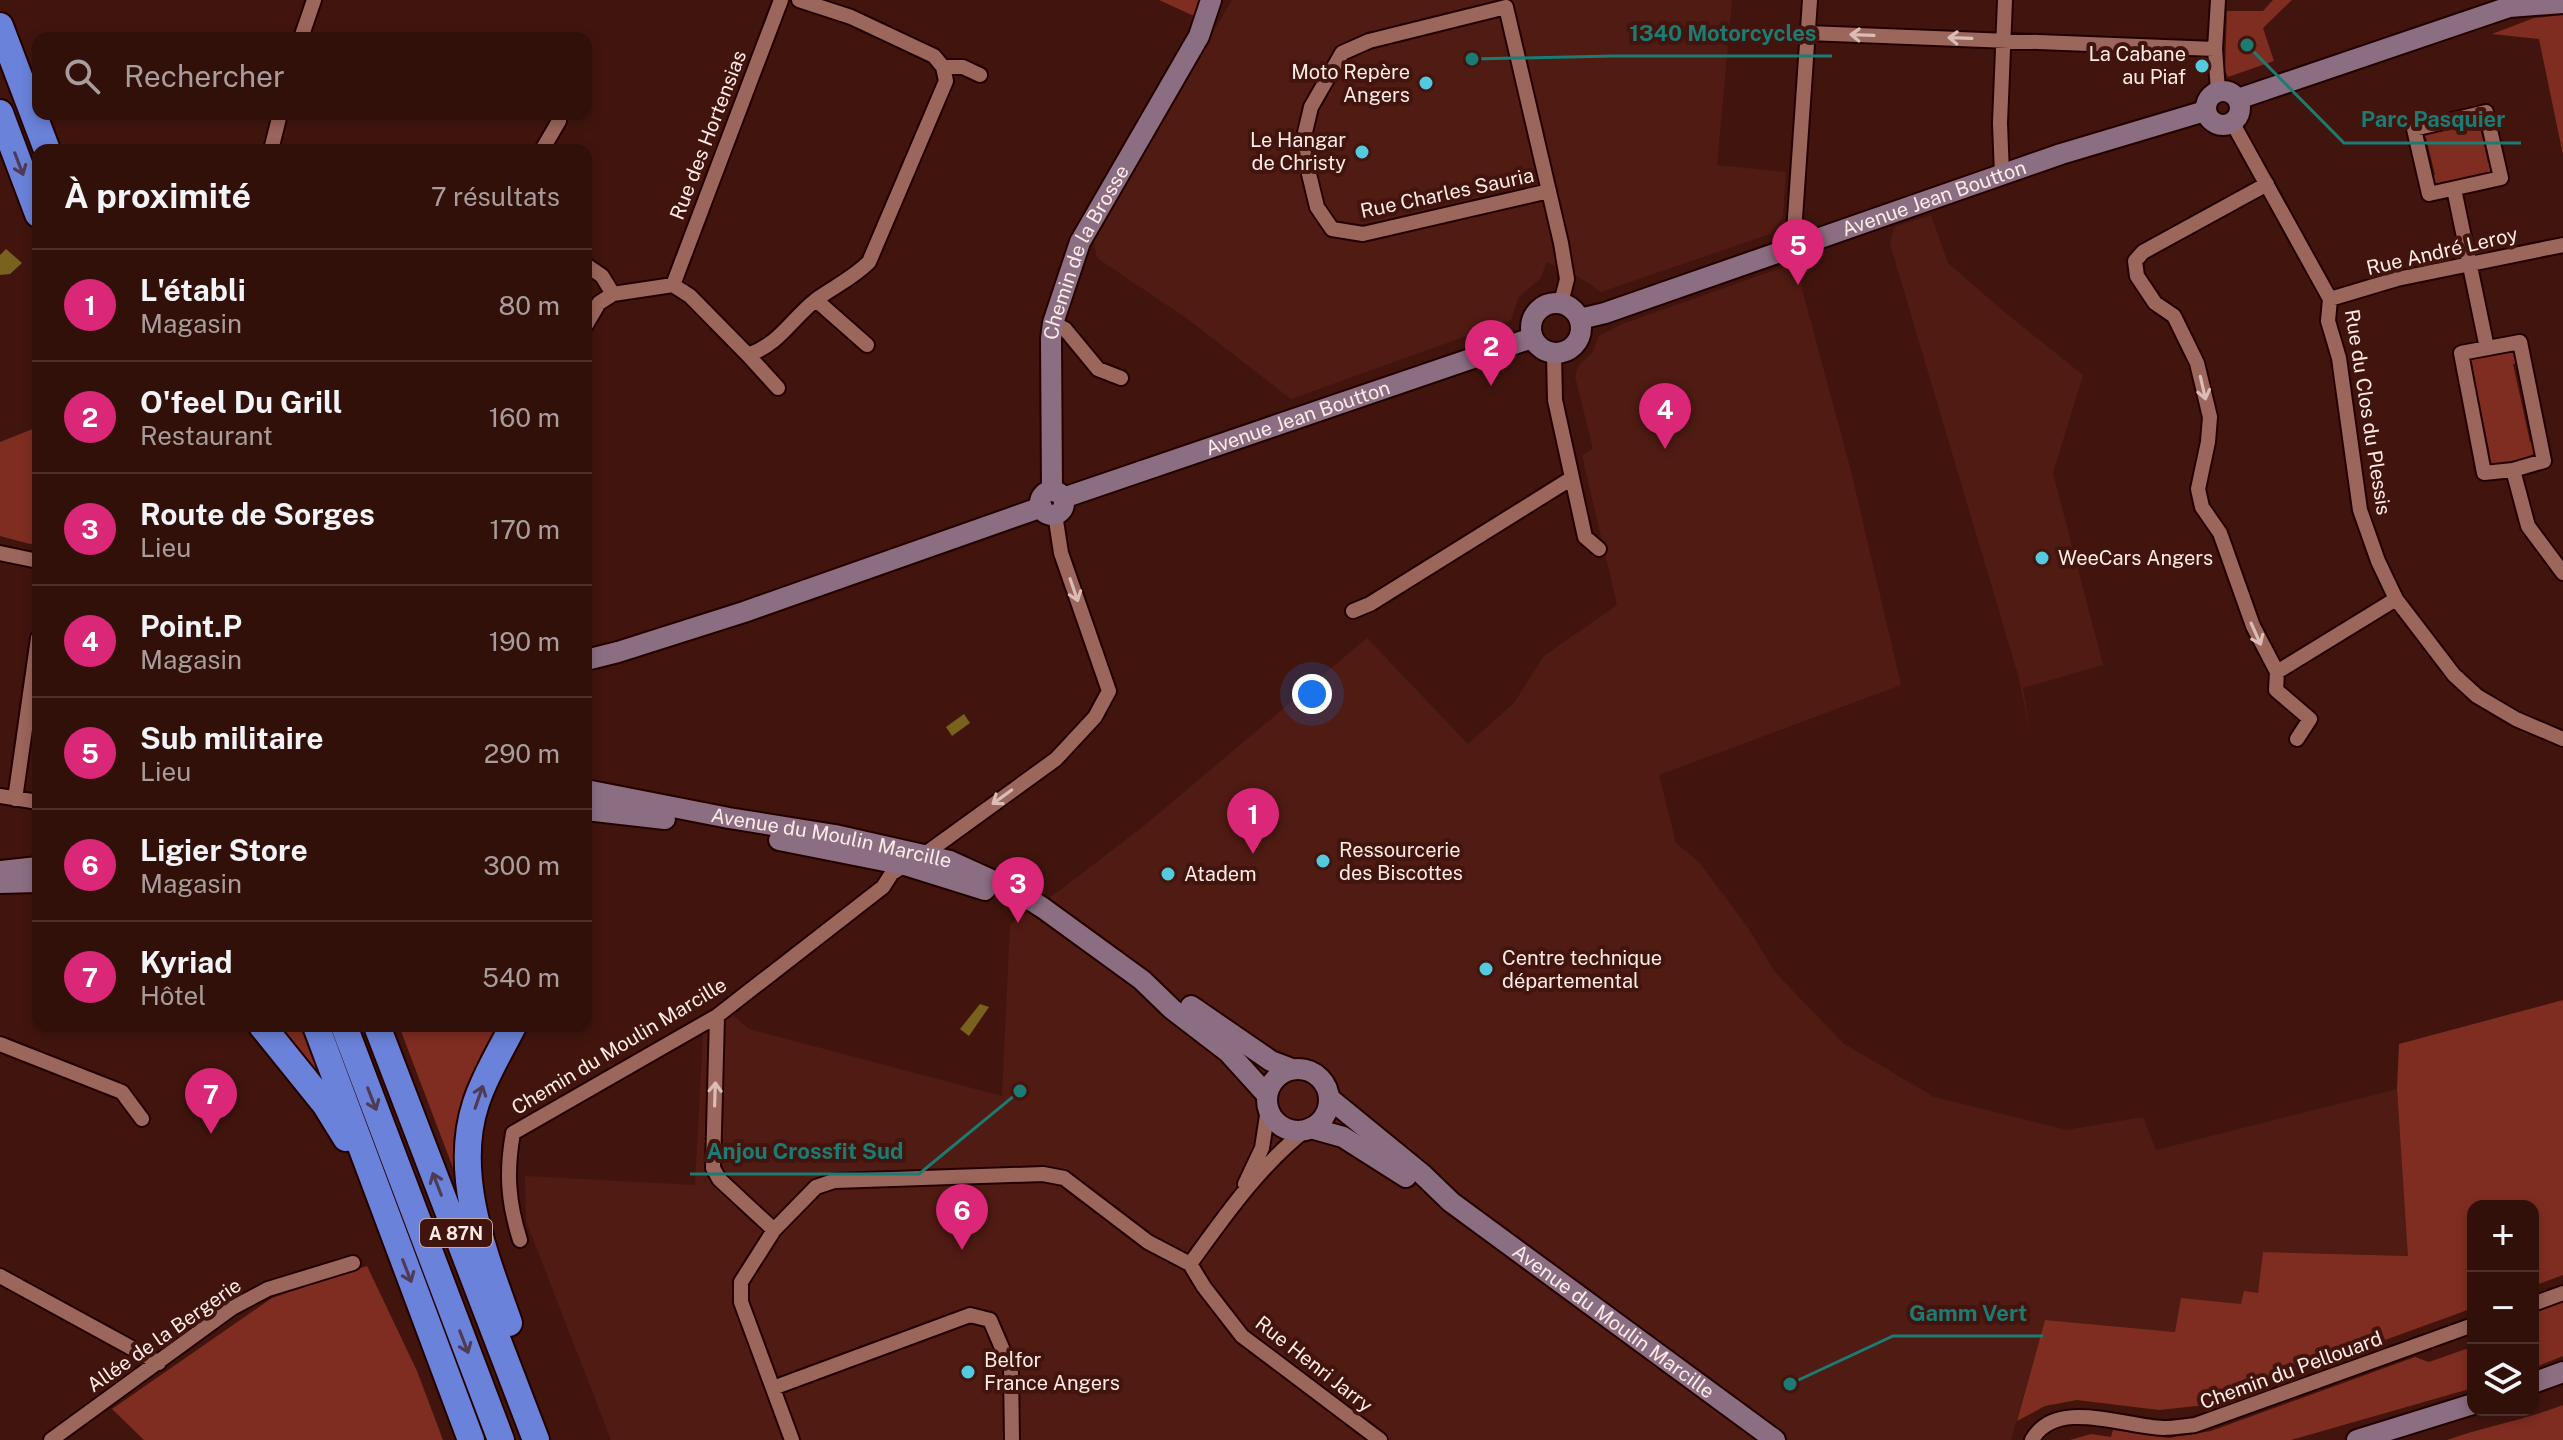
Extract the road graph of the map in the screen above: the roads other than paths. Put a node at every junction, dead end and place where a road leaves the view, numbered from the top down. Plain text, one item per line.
1 (314, 0) edge
2 (781, 0) edge
3 (799, 0) edge
4 (1211, 0) edge
5 (1223, 0) edge
6 (1810, 0) edge
7 (2005, 0) edge
8 (2218, 0) edge
9 (1505, 3) edge
10 (2563, 3) edge
11 (0, 26) edge
12 (303, 32) edge
13 (1808, 33) junction
14 (1199, 36) junction
15 (2004, 40) junction
16 (2215, 49) junction
17 (943, 67) junction
18 (980, 75) dead end
19 (2218, 91) junction
20 (2238, 99) junction
21 (32, 110) edge
22 (2205, 111) junction
23 (0, 113) edge
24 (36, 120) edge
25 (278, 120) edge
26 (559, 121) dead end
27 (2232, 122) junction
28 (45, 144) edge
29 (272, 144) edge
30 (546, 144) edge
31 (2002, 175) junction
32 (2267, 184) junction
33 (2454, 189) junction
34 (1549, 191) junction
35 (32, 198) edge
36 (2563, 245) edge
37 (1793, 247) junction
38 (2472, 264) junction
39 (592, 269) edge
40 (673, 285) junction
41 (613, 294) junction
42 (2330, 299) junction
43 (816, 300) junction
44 (1561, 303) junction
45 (592, 315) edge
46 (1580, 319) junction
47 (1053, 323) junction
48 (1532, 338) junction
49 (867, 345) dead end
50 (2487, 348) junction
51 (1554, 354) junction
52 (748, 355) junction
53 (1121, 378) dead end
54 (778, 388) dead end
55 (2513, 470) junction
56 (1572, 478) junction
57 (1053, 503) junction
58 (1599, 549) dead end
59 (1, 558) edge
60 (32, 561) edge
61 (2563, 573) edge
62 (2396, 599) junction
63 (1353, 611) dead end
64 (618, 652) junction
65 (592, 658) edge
66 (592, 667) edge
67 (32, 670) edge
68 (2277, 672) junction
69 (2297, 739) dead end
70 (2563, 739) edge
71 (592, 791) edge
72 (8, 797) edge
73 (32, 801) edge
74 (592, 811) edge
75 (925, 854) junction
76 (905, 865) junction
77 (32, 868) edge
78 (0, 871) edge
79 (32, 882) edge
80 (0, 883) edge
81 (1064, 925) junction
82 (1142, 980) junction
83 (717, 1016) junction
84 (267, 1032) edge
85 (318, 1032) edge
86 (346, 1032) edge
87 (379, 1032) edge
88 (509, 1032) edge
89 (0, 1044) edge
90 (1292, 1069) junction
91 (1329, 1098) junction
92 (1268, 1102) junction
93 (142, 1119) dead end
94 (1309, 1128) junction
95 (379, 1198) junction
96 (1238, 1199) junction
97 (1451, 1202) junction
98 (774, 1230) junction
99 (520, 1240) dead end
100 (353, 1263) dead end
101 (1190, 1264) junction
102 (0, 1276) edge
103 (2563, 1293) edge
104 (2539, 1302) edge
105 (2467, 1327) edge
106 (159, 1363) junction
107 (2563, 1372) edge
108 (2539, 1381) edge
109 (773, 1388) junction
110 (2467, 1406) edge
111 (51, 1440) edge
112 (471, 1440) edge
113 (501, 1440) edge
114 (536, 1440) edge
115 (543, 1440) edge
116 (792, 1440) edge
117 (1012, 1440) edge
118 (1380, 1440) edge
119 (1775, 1440) edge
120 (2032, 1440) edge
121 (2357, 1440) edge

1 - 12 street
2 - 40 street, Rue des Hortensias
3 - 17 street
4 - 14 street, Chemin de la Brosse
5 - 14 street, Chemin de la Brosse
6 - 13 street
7 - 15 street
8 - 16 street
9 - 34 street, Rue Charles Sauria
9 - 34 street, Rue Charles Sauria
10 - 20 street
11 - 21 highway
15 -> 13 street
13 - 37 street
14 - 47 street, Chemin de la Brosse
15 - 16 street
15 - 31 street
16 - 19 street
17 - 18 street
17 - 43 street
19 - 20 street
19 - 22 street
20 - 27 street
22 - 27 street
22 - 31 street, Avenue Jean Boutton
23 -> 35 highway
24 - 28 highway
25 - 29 street
26 - 30 street
27 - 32 street, Rue du Clos du Plessis
31 - 37 street, Avenue Jean Boutton
32 - 42 street, Rue du Clos du Plessis
32 -> 68 street
33 - 33 street
33 - 38 street
34 - 44 street, Rue Charles Sauria
36 - 38 street, Rue André Leroy
37 - 46 street, Avenue Jean Boutton
38 - 42 street, Rue André Leroy
38 - 50 street
39 - 41 street
40 - 41 street
40 - 52 street
41 - 45 street
42 - 62 street, Rue du Clos du Plessis
43 - 49 street
43 - 52 street
44 - 46 street
44 - 48 street
46 - 51 street
47 - 53 street
47 - 57 street, Chemin de la Brosse
48 - 51 street
48 - 57 street, Avenue Jean Boutton
50 - 55 street
50 - 55 street
51 - 56 street
52 - 54 street
55 - 61 street
56 - 58 street
56 - 63 street
57 - 64 street, Avenue Jean Boutton
57 -> 75 street
59 - 60 street
62 - 68 street
62 - 70 street, Rue du Clos du Plessis
64 - 65 street, Avenue Jean Boutton
64 - 66 street, Avenue Jean Boutton
67 - 72 street
68 - 69 street
71 - 75 street, Avenue du Moulin Marcille
72 - 73 street
74 - 76 street, Avenue du Moulin Marcille
75 - 81 street, Avenue du Moulin Marcille
76 - 81 street, Avenue du Moulin Marcille
76 - 83 street, Chemin du Moulin Marcille
77 - 78 street
79 - 80 street
81 - 82 street, Avenue du Moulin Marcille
82 - 90 street, Avenue du Moulin Marcille
82 - 92 street, Avenue du Moulin Marcille
98 -> 83 street
83 - 99 street, Chemin du Moulin Marcille
84 - 95 highway
85 - 95 highway
86 -> 113 highway, A 87N
114 -> 87 highway, A 87N
115 -> 88 highway
89 - 93 street
90 - 91 street
90 - 92 street
91 - 94 street
91 - 97 street, Avenue du Moulin Marcille
92 - 94 street
92 - 96 street
94 - 96 street
94 - 97 street, Avenue du Moulin Marcille
95 -> 112 highway
96 - 101 street
97 - 119 street, Avenue du Moulin Marcille
98 - 101 street
98 - 109 street
100 - 106 street, Allée de la Bergerie
101 - 118 street, Rue Henri Jarry
102 - 106 street
103 - 104 street
105 - 120 street, Chemin du Pellouard
106 - 111 street, Allée de la Bergerie
107 - 108 street
109 - 116 street
109 - 117 street
110 - 121 street

